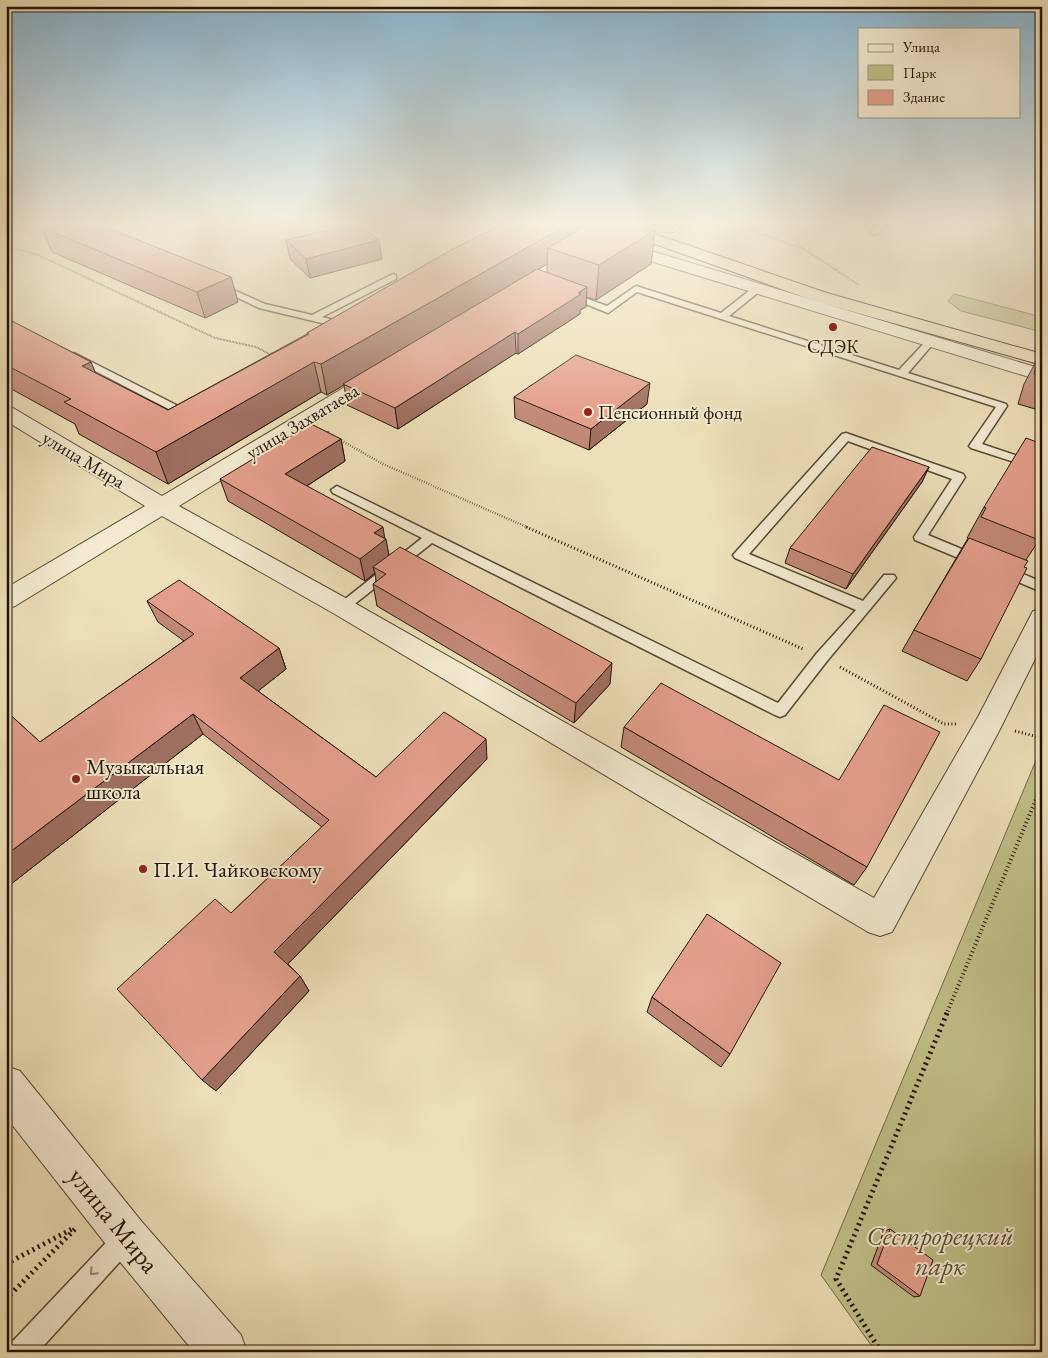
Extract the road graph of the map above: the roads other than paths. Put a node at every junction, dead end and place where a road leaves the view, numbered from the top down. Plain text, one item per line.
1 (220, 287) edge
2 (373, 287) edge
3 (752, 287) edge
4 (797, 287) edge
5 (817, 287) edge
6 (757, 289) junction
7 (557, 291) edge
8 (314, 317) junction
9 (722, 317) junction
10 (333, 335) edge
11 (930, 342) junction
12 (1042, 350) edge
13 (67, 352) edge
14 (1042, 360) edge
15 (393, 366) edge
16 (901, 374) junction
17 (1042, 375) edge
18 (197, 410) edge
19 (6, 412) edge
20 (1042, 468) edge
21 (338, 490) dead end
22 (162, 506) junction
23 (431, 536) junction
24 (889, 578) dead end
25 (1042, 587) edge
26 (6, 600) edge
27 (342, 607) junction
28 (865, 608) junction
29 (1042, 618) edge
30 (6, 1085) edge
31 (127, 1237) junction
32 (20, 1352) edge
33 (224, 1352) edge

1 - 8 lane
2 - 8 lane
3 - 6 street
4 - 14 highway
5 - 12 highway
6 - 9 lane
6 - 11 street
7 - 9 lane
8 - 10 lane
9 - 16 lane
11 - 16 lane
11 - 17 street
13 - 18 lane
15 - 22 street, улица Захватаева
16 - 20 lane
19 - 22 street, улица Мира
21 - 23 lane
22 - 26 street, улица Захватаева
22 - 27 street, улица Мира
23 - 27 lane
23 - 28 lane
24 - 28 lane
25 - 28 lane
27 - 29 street, улица Мира
30 - 31 street, улица Мира
31 -> 32 lane
31 - 33 street, улица Мира

